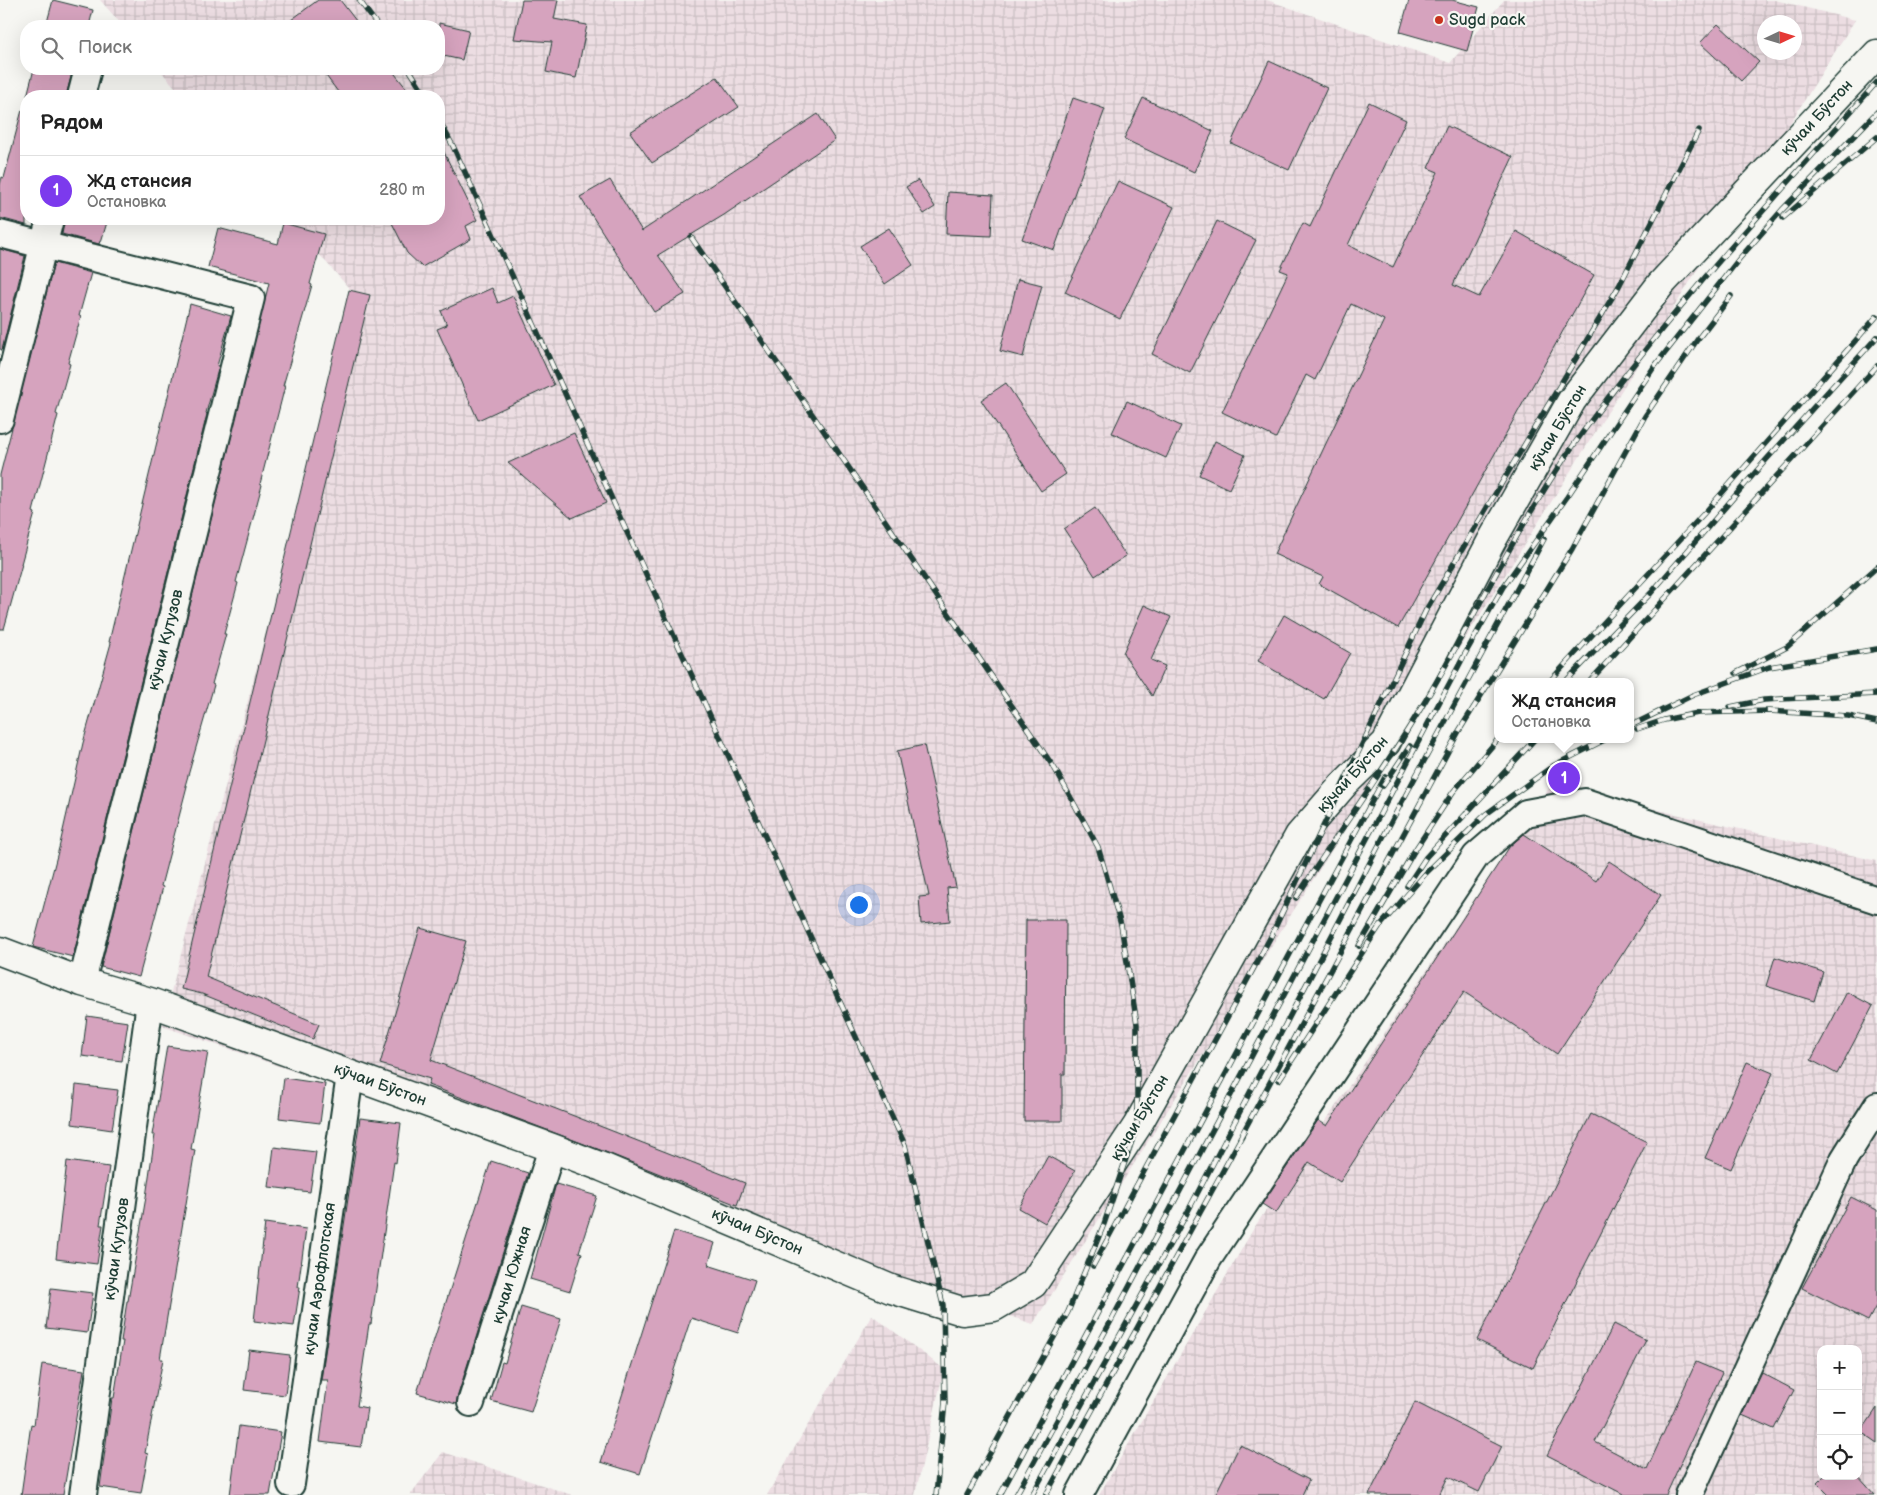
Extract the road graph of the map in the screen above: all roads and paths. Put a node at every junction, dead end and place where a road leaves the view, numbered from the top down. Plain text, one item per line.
1 (1877, 54) edge
2 (86, 75) edge
3 (83, 90) edge
4 (48, 225) edge
5 (0, 234) edge
6 (43, 245) junction
7 (0, 419) edge
8 (1877, 900) edge
9 (0, 951) edge
10 (82, 982) junction
11 (150, 1002) junction
12 (350, 1075) junction
13 (1877, 1106) edge
14 (552, 1148) junction
15 (472, 1403) dead end
16 (291, 1484) dead end
17 (83, 1495) edge
18 (1079, 1495) edge
19 (1689, 1495) edge

1 - 14 main road, кӯчаи Бӯстон
2 - 3 street
4 - 6 street
5 - 6 street
6 - 7 street
6 - 10 street, кӯчаи Кутузов
8 - 18 street
9 - 10 main road, кӯчаи Бӯстон
10 - 11 main road, кӯчаи Бӯстон
11 - 12 main road, кӯчаи Бӯстон
11 - 17 street, кӯчаи Кутузов
12 - 14 main road, кӯчаи Бӯстон
12 - 16 street, кучаи Аэрофлотская
13 - 19 street
14 - 15 street, кучаи Южная

